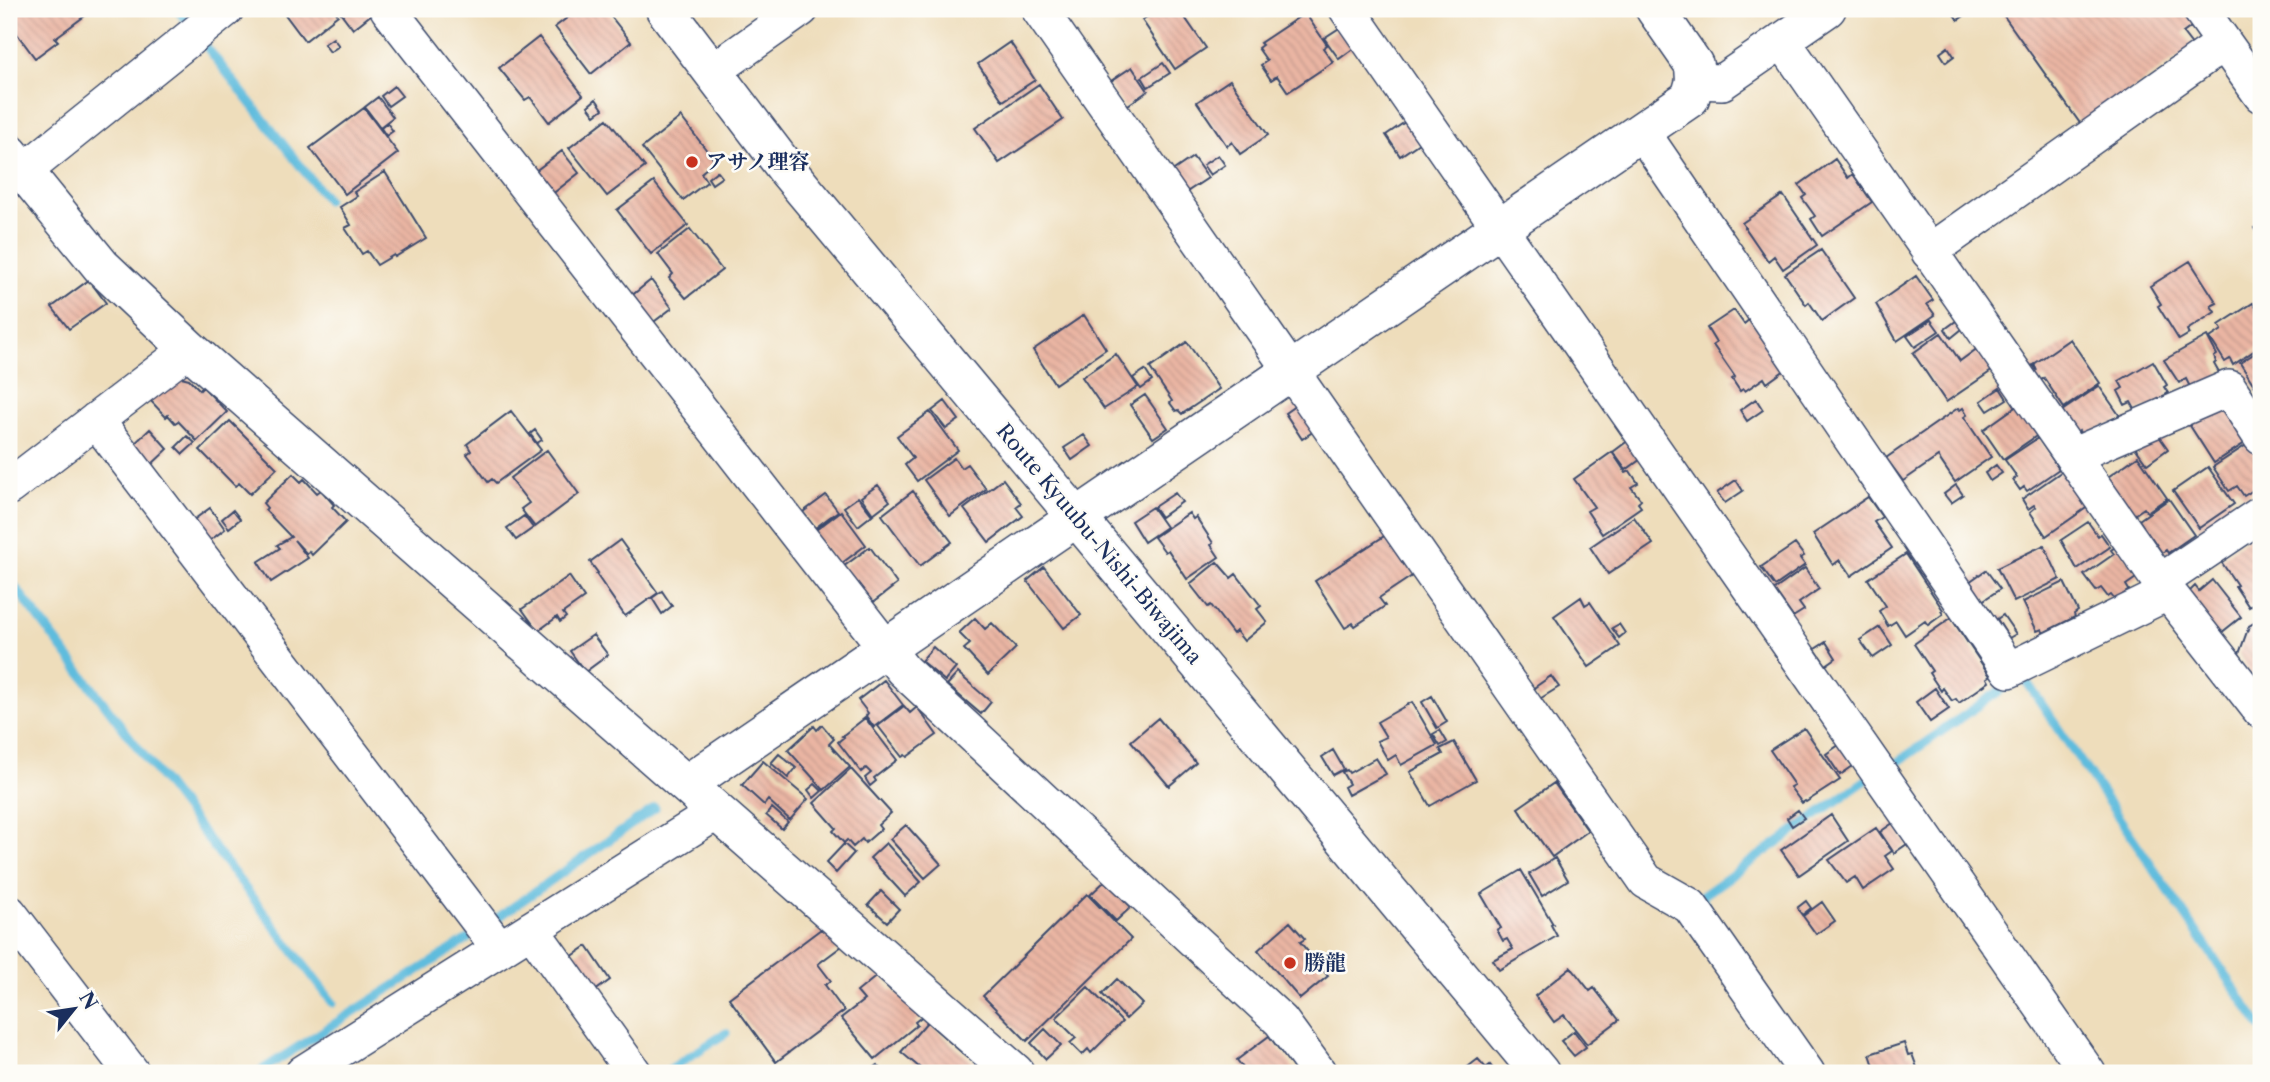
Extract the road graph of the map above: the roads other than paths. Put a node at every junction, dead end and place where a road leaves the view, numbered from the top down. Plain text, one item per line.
1 (226, 9) edge
2 (388, 9) edge
3 (665, 9) edge
4 (801, 9) edge
5 (1039, 9) edge
6 (1348, 9) edge
7 (1655, 9) edge
8 (1828, 9) edge
9 (2200, 9) edge
10 (1782, 40) junction
11 (2224, 43) junction
12 (712, 72) junction
13 (1695, 81) junction
14 (2261, 95) edge
15 (1642, 132) junction
16 (16, 163) edge
17 (1499, 230) junction
18 (1929, 251) junction
19 (189, 349) junction
20 (1292, 370) junction
21 (96, 420) junction
22 (2261, 437) edge
23 (2072, 456) junction
24 (9, 487) edge
25 (2261, 514) edge
26 (1076, 516) junction
27 (2163, 588) junction
28 (884, 648) junction
29 (2261, 710) edge
30 (687, 784) junction
31 (718, 812) junction
32 (9, 913) edge
33 (531, 929) junction
34 (500, 949) junction
35 (132, 1073) edge
36 (303, 1073) edge
37 (634, 1073) edge
38 (1015, 1073) edge
39 (1319, 1073) edge
40 (1540, 1073) edge
41 (1807, 1073) edge
42 (2088, 1073) edge

1 - 16 street
2 - 28 street
3 - 12 street, Route Kyuubu-Nishi-Biwajima
4 - 12 street
5 - 20 street
6 - 17 street
7 - 13 street
8 - 10 street
9 - 11 street
10 - 13 street
10 - 18 street
11 - 14 street
11 - 18 street
12 - 26 street, Route Kyuubu-Nishi-Biwajima
13 - 15 street
15 - 17 street
15 - 27 street
16 - 19 street
17 - 20 street
17 - 42 street
18 - 23 street
19 - 21 street
19 - 30 street
20 - 26 street
20 - 41 street
21 - 24 street
21 - 34 street
22 - 23 street
23 - 27 street
25 - 27 street
26 - 28 street
26 - 40 street, Route Kyuubu-Nishi-Biwajima
27 - 29 street
28 - 30 street
28 - 39 street
30 - 31 street
31 - 33 street
31 - 38 street
32 - 35 street
33 - 34 street
33 - 37 street
34 - 36 street

